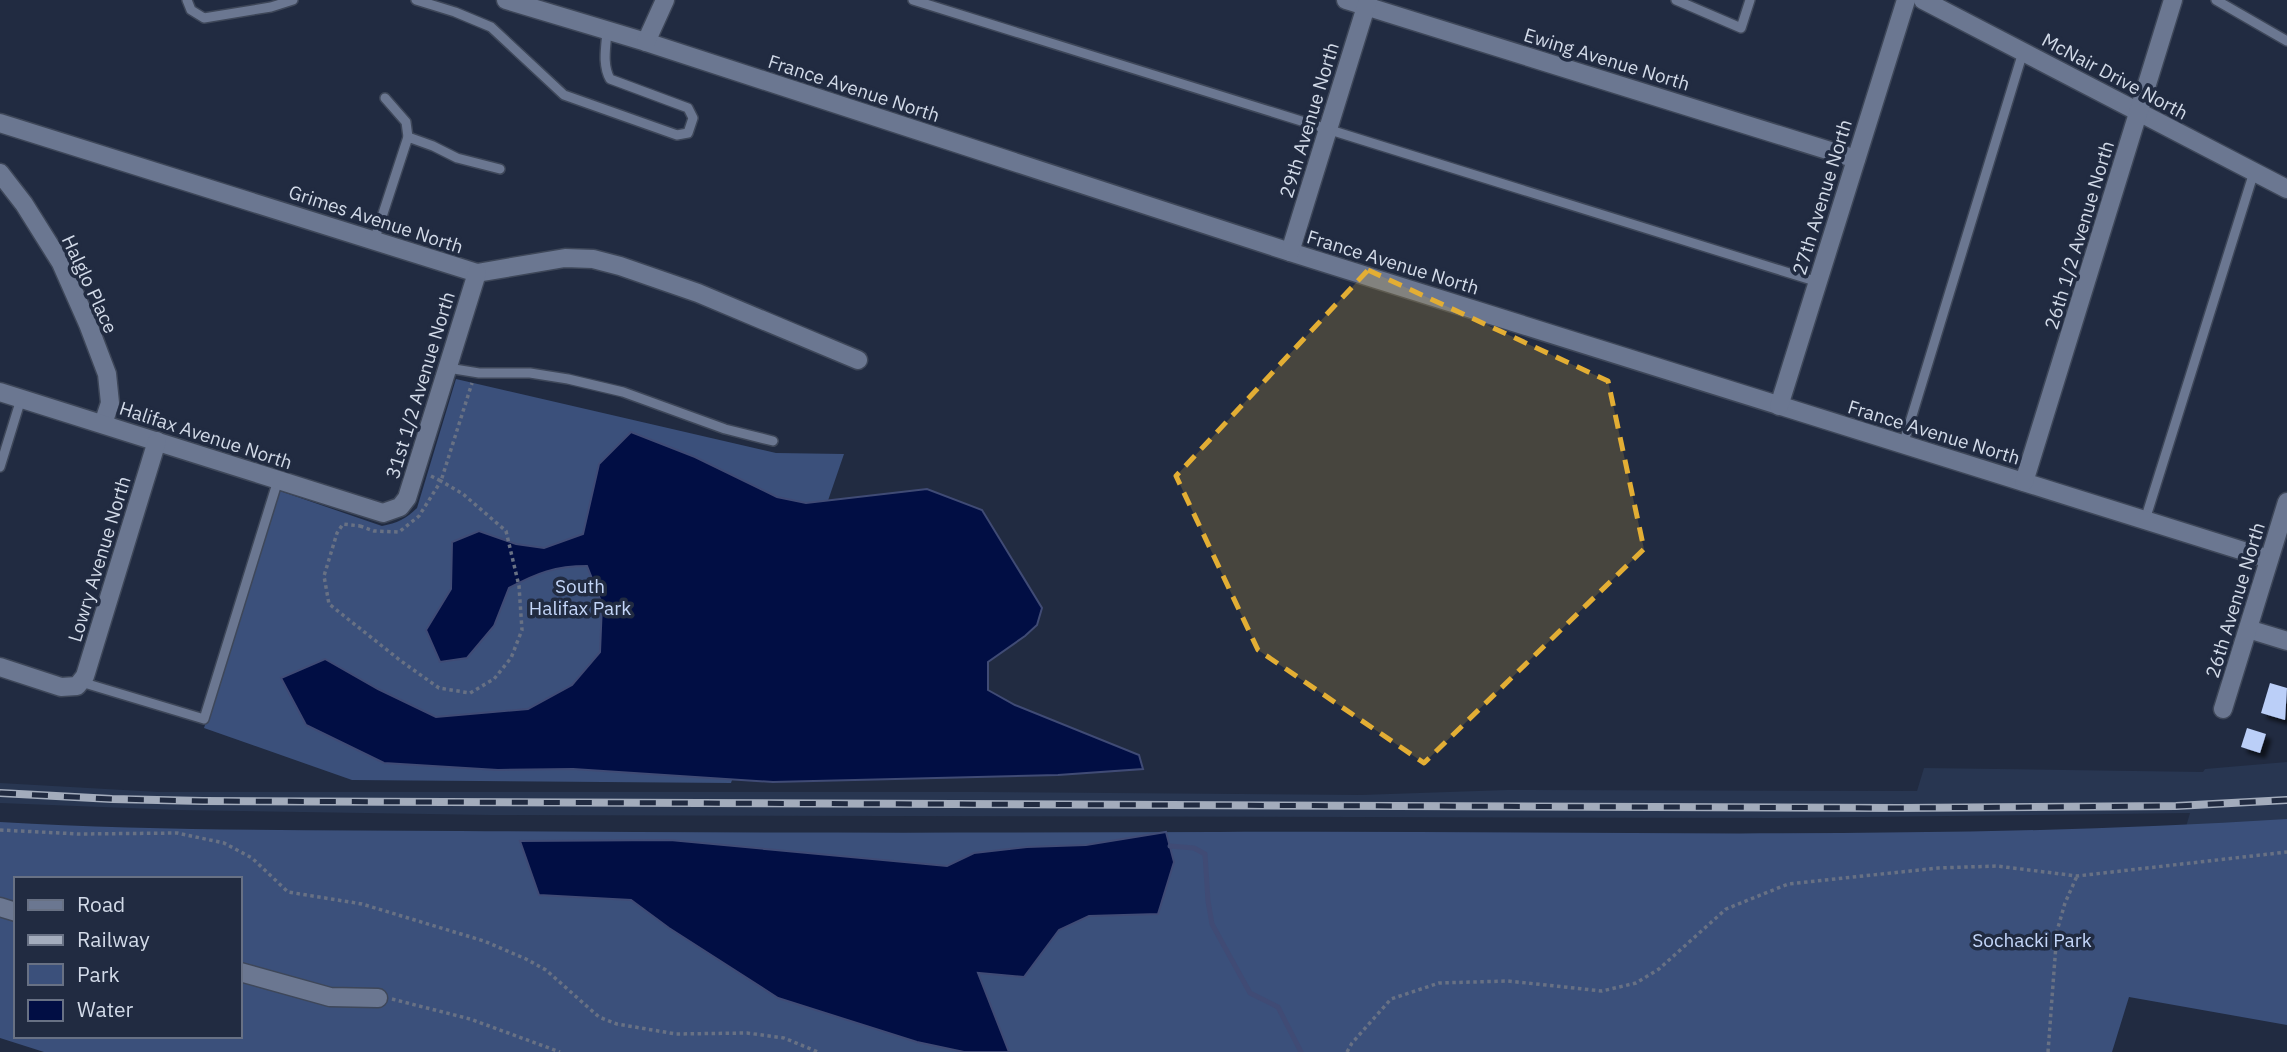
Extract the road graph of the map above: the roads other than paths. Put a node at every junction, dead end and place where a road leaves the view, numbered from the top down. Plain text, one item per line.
1 (187, 0) edge
2 (293, 0) edge
3 (416, 0) edge
4 (506, 0) edge
5 (665, 0) edge
6 (913, 0) edge
7 (1346, 0) edge
8 (1676, 0) edge
9 (1750, 0) edge
10 (1906, 0) edge
11 (1923, 0) edge
12 (2173, 0) edge
13 (2216, 0) edge
14 (1367, 3) edge
15 (607, 30) junction
16 (2287, 41) edge
17 (646, 42) junction
18 (2023, 52) junction
19 (385, 98) dead end
20 (2138, 113) junction
21 (0, 123) edge
22 (1328, 130) junction
23 (408, 137) junction
24 (1856, 159) junction
25 (500, 169) dead end
26 (2254, 172) junction
27 (0, 173) edge
28 (2287, 189) edge
29 (374, 241) junction
30 (1290, 252) junction
31 (477, 273) junction
32 (1818, 282) junction
33 (858, 360) dead end
34 (448, 368) junction
35 (0, 392) edge
36 (21, 399) junction
37 (1779, 406) junction
38 (103, 424) junction
39 (773, 441) dead end
40 (157, 442) junction
41 (1903, 444) junction
42 (0, 467) edge
43 (278, 480) junction
44 (2024, 482) junction
45 (400, 507) joint
46 (2286, 511) edge
47 (2145, 520) junction
48 (2269, 559) junction
49 (2248, 629) junction
50 (2287, 641) edge
51 (0, 667) edge
52 (79, 684) junction
53 (2223, 709) dead end
54 (242, 973) edge
55 (378, 998) road end

1 - 2 lane
3 - 15 lane
4 - 15 street, France Avenue North
5 - 17 street
6 - 22 lane
7 - 14 street, Ewing Avenue North
8 - 9 lane
10 - 24 street, 27th Avenue North
11 - 18 street, McNair Drive North
12 - 20 street, 26th 1/2 Avenue North
13 - 16 lane
14 - 22 street, 29th Avenue North
14 - 24 street, Ewing Avenue North
15 - 17 street, France Avenue North
17 - 30 street, France Avenue North
18 - 20 street, McNair Drive North
18 - 41 lane
19 - 23 lane
20 - 26 street, McNair Drive North
20 - 44 street, 26th 1/2 Avenue North
21 - 29 street, Grimes Avenue North
22 - 30 street, 29th Avenue North
22 - 32 lane
23 - 25 lane
23 - 29 lane
24 - 32 street, 27th Avenue North
26 - 28 street, McNair Drive North
26 - 47 lane
27 - 38 street, Halglo Place
29 - 31 street, Grimes Avenue North
30 - 37 street, France Avenue North
31 - 33 street, Grimes Avenue North
31 - 34 street, 31st 1/2 Avenue North
32 - 37 street, 27th Avenue North
34 - 39 lane
34 - 45 street, 31st 1/2 Avenue North
35 - 36 street, Halifax Avenue North
36 - 38 street, Halifax Avenue North
36 - 42 lane
37 - 41 street, France Avenue North
38 - 40 street, Halifax Avenue North
40 - 43 street, Halifax Avenue North
40 - 52 street, Lowry Avenue North
41 - 44 street, France Avenue North
43 - 45 street, Halifax Avenue North
43 - 52 lane
44 - 47 street, France Avenue North
46 - 48 street, 26th Avenue North
47 - 48 street, France Avenue North
48 - 49 street, 26th Avenue North
49 - 50 street
49 - 53 street, 26th Avenue North
51 - 52 street
54 - 55 street

